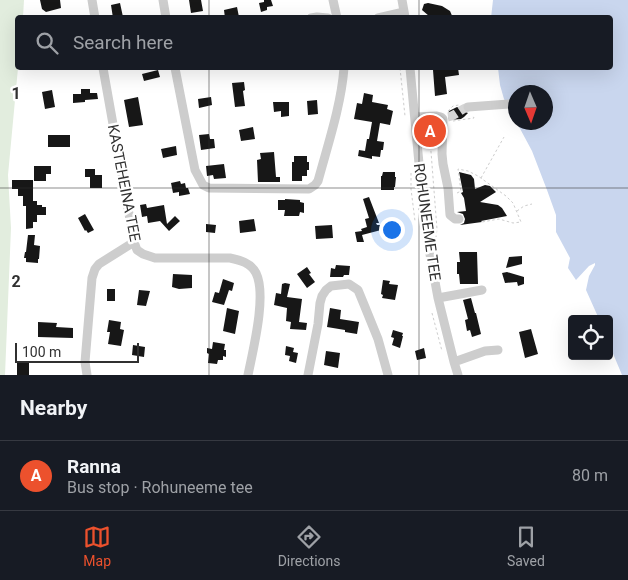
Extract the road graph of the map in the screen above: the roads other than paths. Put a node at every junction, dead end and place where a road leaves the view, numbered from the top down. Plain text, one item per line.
1 (92, 0) edge
2 (163, 0) edge
3 (333, 0) edge
4 (402, 0) edge
5 (94, 15) edge
6 (166, 15) edge
7 (336, 15) edge
8 (390, 15) edge
9 (404, 15) edge
10 (104, 70) edge
11 (176, 70) edge
12 (344, 70) edge
13 (410, 70) edge
14 (508, 104) edge
15 (470, 107) tunnel mouth
16 (416, 117) junction
17 (459, 219) dead end
18 (134, 242) junction
19 (482, 290) dead end
20 (438, 298) junction
21 (498, 350) dead end
22 (454, 362) junction
23 (87, 375) edge
24 (248, 375) edge
25 (308, 375) edge
26 (388, 375) edge
27 (458, 375) edge

1 - 5 street
2 - 6 street
3 - 7 street
4 - 9 street
8 - 9 street
10 - 18 street, KASTEHEINA TEE
11 - 12 street
13 - 16 street, ROHUNEEME TEE
14 - 15 street
16 - 17 street
16 - 20 street, ROHUNEEME TEE
18 - 23 street
18 - 24 street, KASTEHEINA TEE
19 - 20 street
20 - 22 street, ROHUNEEME TEE
21 - 22 street
22 - 27 street, ROHUNEEME TEE
25 - 26 street

